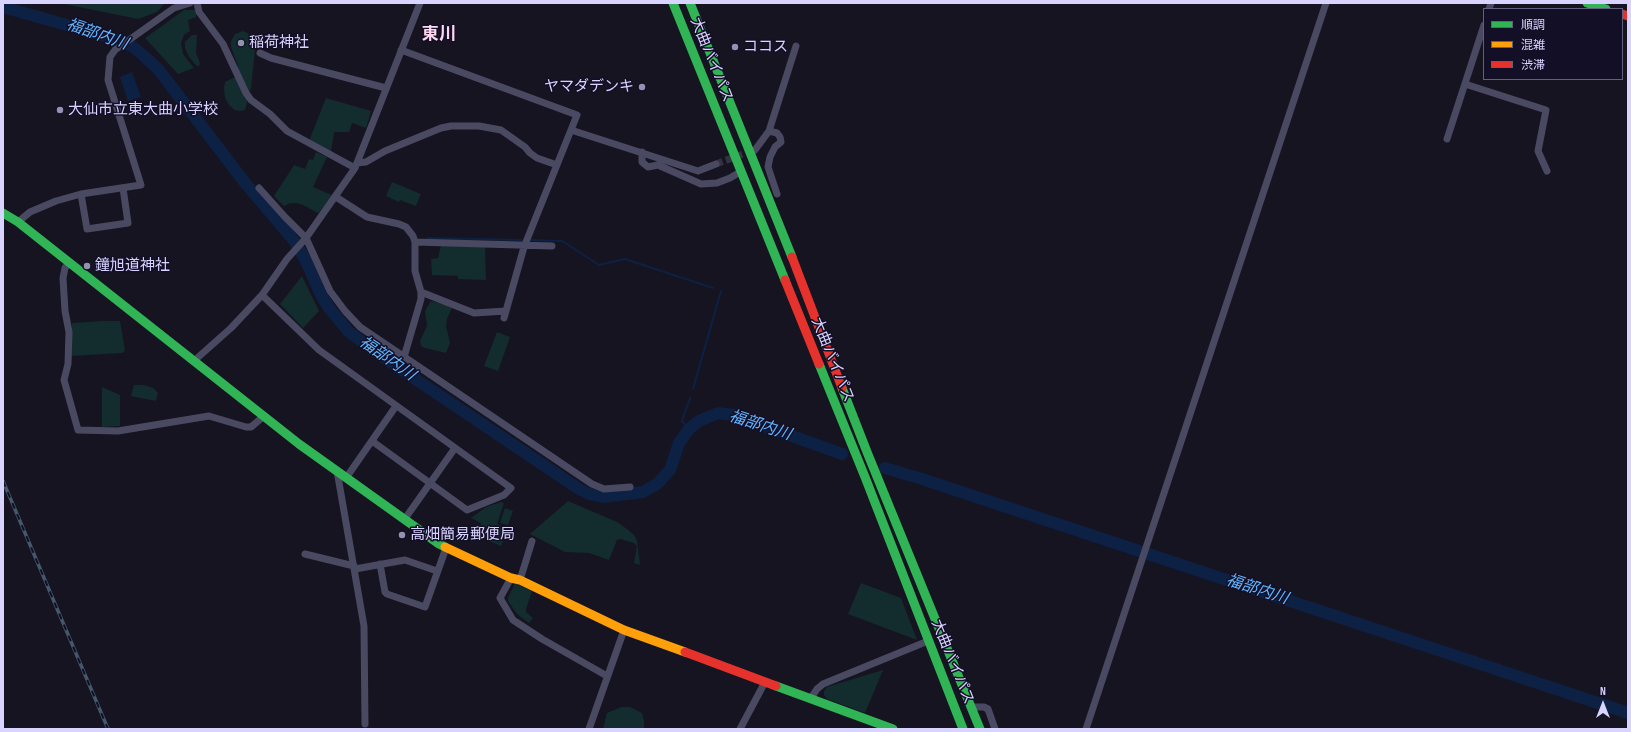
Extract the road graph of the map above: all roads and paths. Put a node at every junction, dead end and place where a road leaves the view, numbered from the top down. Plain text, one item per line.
1 (190, 3) edge
2 (197, 3) edge
3 (420, 3) edge
4 (673, 3) edge
5 (690, 3) edge
6 (1326, 3) edge
7 (1587, 3) edge
8 (1603, 8) edge
9 (1483, 28) edge
10 (796, 46) dead end
11 (401, 50) junction
12 (260, 53) dead end
13 (1465, 84) junction
14 (386, 88) junction
15 (571, 130) junction
16 (769, 130) junction
17 (1447, 139) dead end
18 (755, 150) tunnel mouth
19 (642, 152) junction
20 (716, 164) tunnel mouth
21 (356, 166) junction
22 (557, 166) junction
23 (1547, 171) dead end
24 (740, 172) junction
25 (123, 188) junction
26 (259, 188) dead end
27 (768, 193) junction
28 (81, 194) junction
29 (336, 197) junction
30 (3, 213) edge
31 (18, 222) junction
32 (304, 239) junction
33 (415, 242) junction
34 (525, 245) junction
35 (552, 246) dead end
36 (68, 263) junction
37 (421, 292) junction
38 (262, 295) junction
39 (404, 357) junction
40 (195, 360) junction
41 (396, 406) junction
42 (264, 416) junction
43 (372, 441) junction
44 (455, 448) junction
45 (337, 471) junction
46 (346, 478) junction
47 (430, 483) junction
48 (630, 488) dead end
49 (404, 520) junction
50 (532, 541) dead end
51 (446, 548) junction
52 (306, 554) dead end
53 (380, 564) junction
54 (354, 567) junction
55 (437, 570) junction
56 (511, 578) junction
57 (520, 580) junction
58 (624, 630) junction
59 (928, 641) junction
60 (607, 676) junction
61 (765, 682) junction
62 (811, 698) junction
63 (971, 707) junction
64 (365, 724) dead end
65 (589, 729) edge
66 (740, 729) edge
67 (893, 729) edge
68 (963, 729) edge
69 (980, 729) edge
70 (995, 729) edge
71 (1086, 729) edge

1 - 25 street
2 - 21 street
3 - 11 street
4 - 24 main road, 大曲バイパス
5 - 27 main road, 大曲バイパス
6 - 71 street
7 - 8 main road
9 - 13 street
10 - 16 street
11 - 14 street
11 - 15 street
12 - 14 street
13 - 17 street
13 - 23 street
14 - 21 street
15 - 19 street
15 - 22 street
16 - 18 street
16 - 27 street
19 - 20 street
19 - 24 street
21 - 22 street
21 - 29 street
22 - 34 street
24 - 59 main road, 大曲バイパス
25 - 28 street
25 - 28 street
26 - 32 street
27 - 63 main road, 大曲バイパス
28 - 31 street
29 - 32 street
29 - 33 street
30 - 31 main road
31 - 36 main road
32 - 38 street
32 - 39 street
33 - 34 street
33 - 37 street
34 - 35 street
34 - 37 street
36 - 40 main road
36 - 42 street
37 - 39 street
38 - 40 street
38 - 41 street
39 - 48 street
40 - 42 main road
41 - 43 street
41 - 44 street
42 - 45 main road
43 - 46 street
43 - 47 street
44 - 47 street
44 - 47 street
45 - 46 main road
45 - 54 street
46 - 49 main road
47 - 49 street
49 - 51 main road
50 - 57 street
51 - 55 street
51 - 56 main road
52 - 54 street
53 - 54 street
53 - 55 street
53 - 55 street
54 - 64 street
56 - 57 main road
56 - 60 street
57 - 58 main road
58 - 60 street
58 - 61 main road
59 - 62 street
59 - 68 main road, 大曲バイパス
60 - 65 street
61 - 62 main road
61 - 66 street
62 - 67 main road
63 - 69 main road, 大曲バイパス
63 - 70 street

